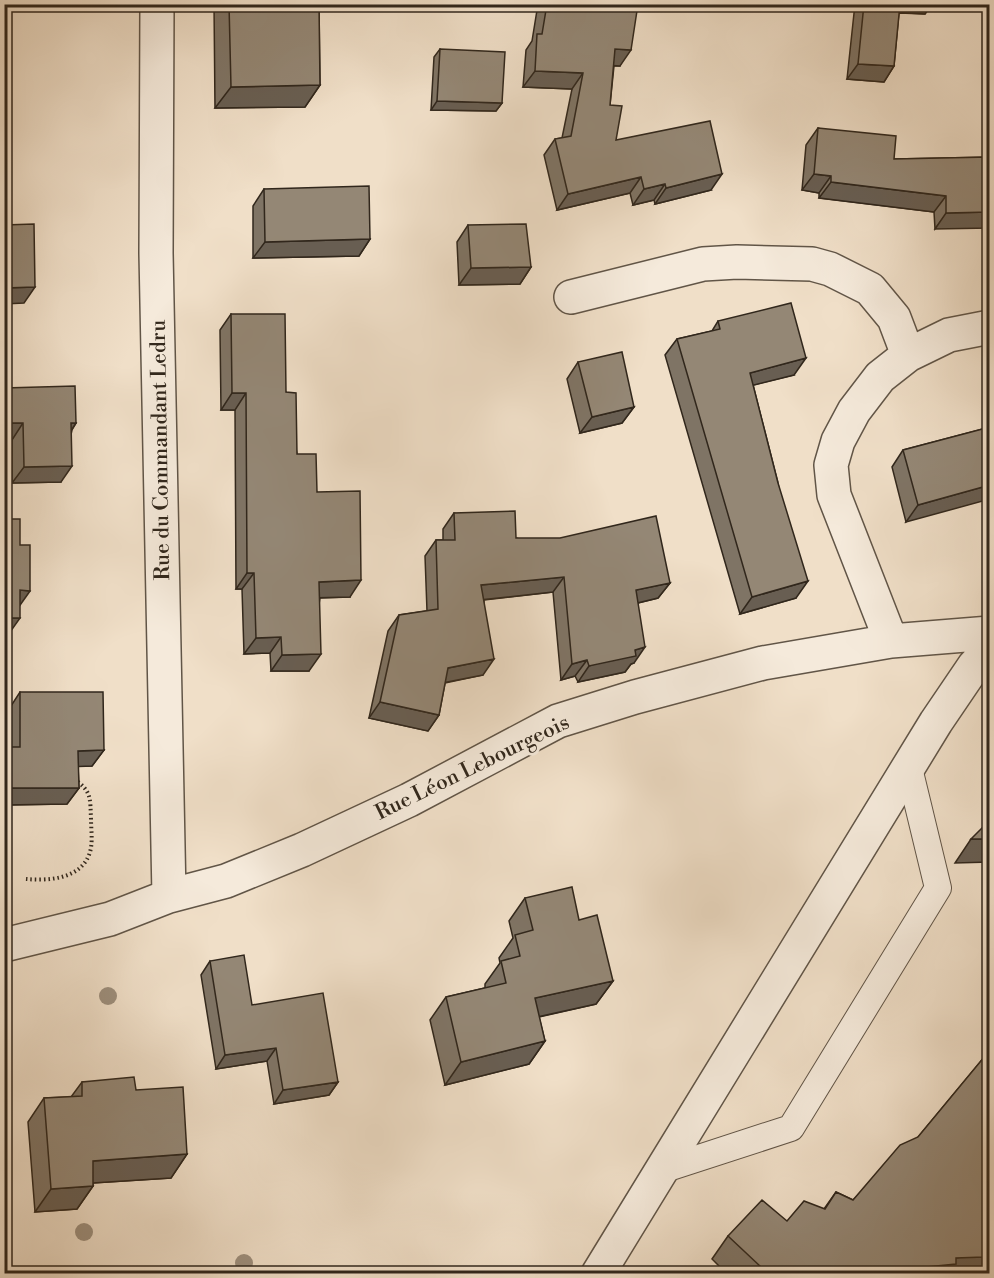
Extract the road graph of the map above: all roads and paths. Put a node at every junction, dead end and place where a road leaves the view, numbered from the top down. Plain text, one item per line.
1 (157, 4) edge
2 (571, 297) dead end
3 (990, 327) edge
4 (908, 355) junction
5 (990, 633) edge
6 (891, 641) junction
7 (990, 649) edge
8 (909, 768) junction
9 (67, 779) edge
10 (26, 879) dead end
11 (169, 896) junction
12 (4, 945) edge
13 (662, 1170) junction
14 (598, 1274) edge

1 - 11 street, Rue du Commandant Ledru
2 - 4 street
3 - 4 street
4 - 6 street
5 - 6 street, Rue Léon Lebourgeois
6 - 11 street, Rue Léon Lebourgeois
7 - 8 street
8 - 13 street
8 - 13 lane
9 - 10 path
11 - 12 street, Rue Léon Lebourgeois
13 - 14 street

